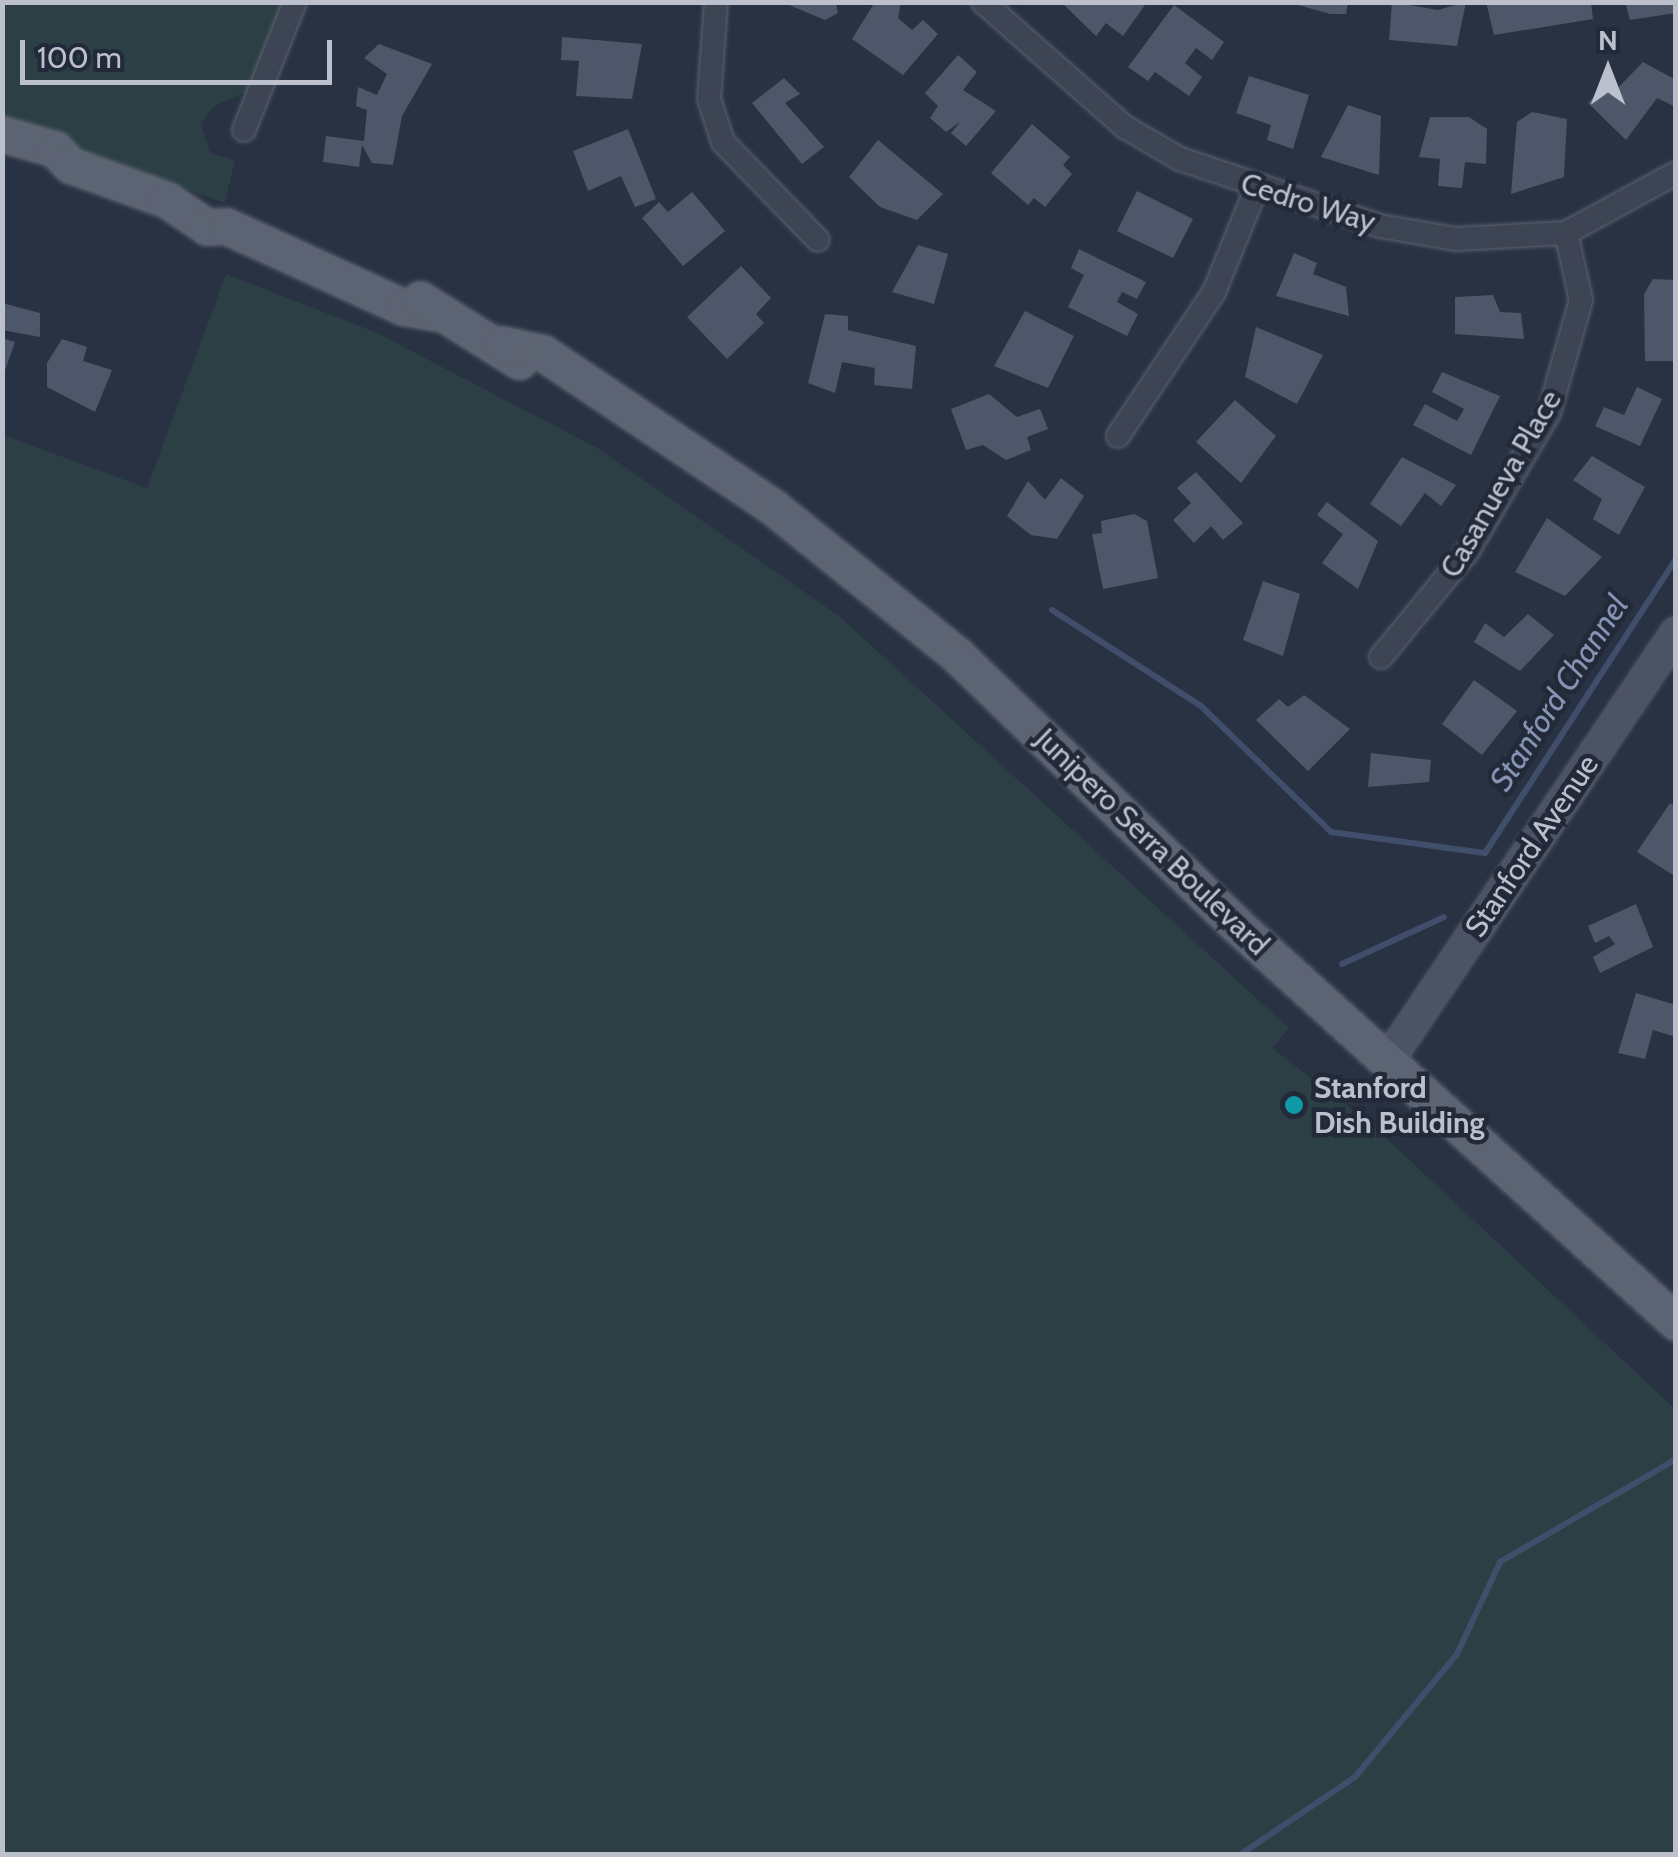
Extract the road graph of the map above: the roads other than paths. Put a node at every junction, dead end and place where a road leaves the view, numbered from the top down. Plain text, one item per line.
1 (295, 2) edge
2 (716, 2) edge
3 (983, 2) edge
4 (244, 130) dead end
5 (2, 134) edge
6 (2, 154) edge
7 (70, 165) junction
8 (1676, 173) edge
9 (1256, 188) junction
10 (1566, 232) junction
11 (818, 240) dead end
12 (1118, 436) dead end
13 (1676, 632) edge
14 (1380, 657) dead end
15 (1389, 1059) junction
16 (1676, 1322) edge

1 - 4 street
2 - 11 street
3 - 9 street, Cedro Way
5 - 7 main road, Junipero Serra Boulevard
6 - 7 main road, Junipero Serra Boulevard
7 - 15 main road, Junipero Serra Boulevard
8 - 10 street, Cedro Way
9 - 10 street, Cedro Way
9 - 12 street
10 - 14 street, Casanueva Place
13 - 15 street, Stanford Avenue
15 - 16 main road, Junipero Serra Boulevard

